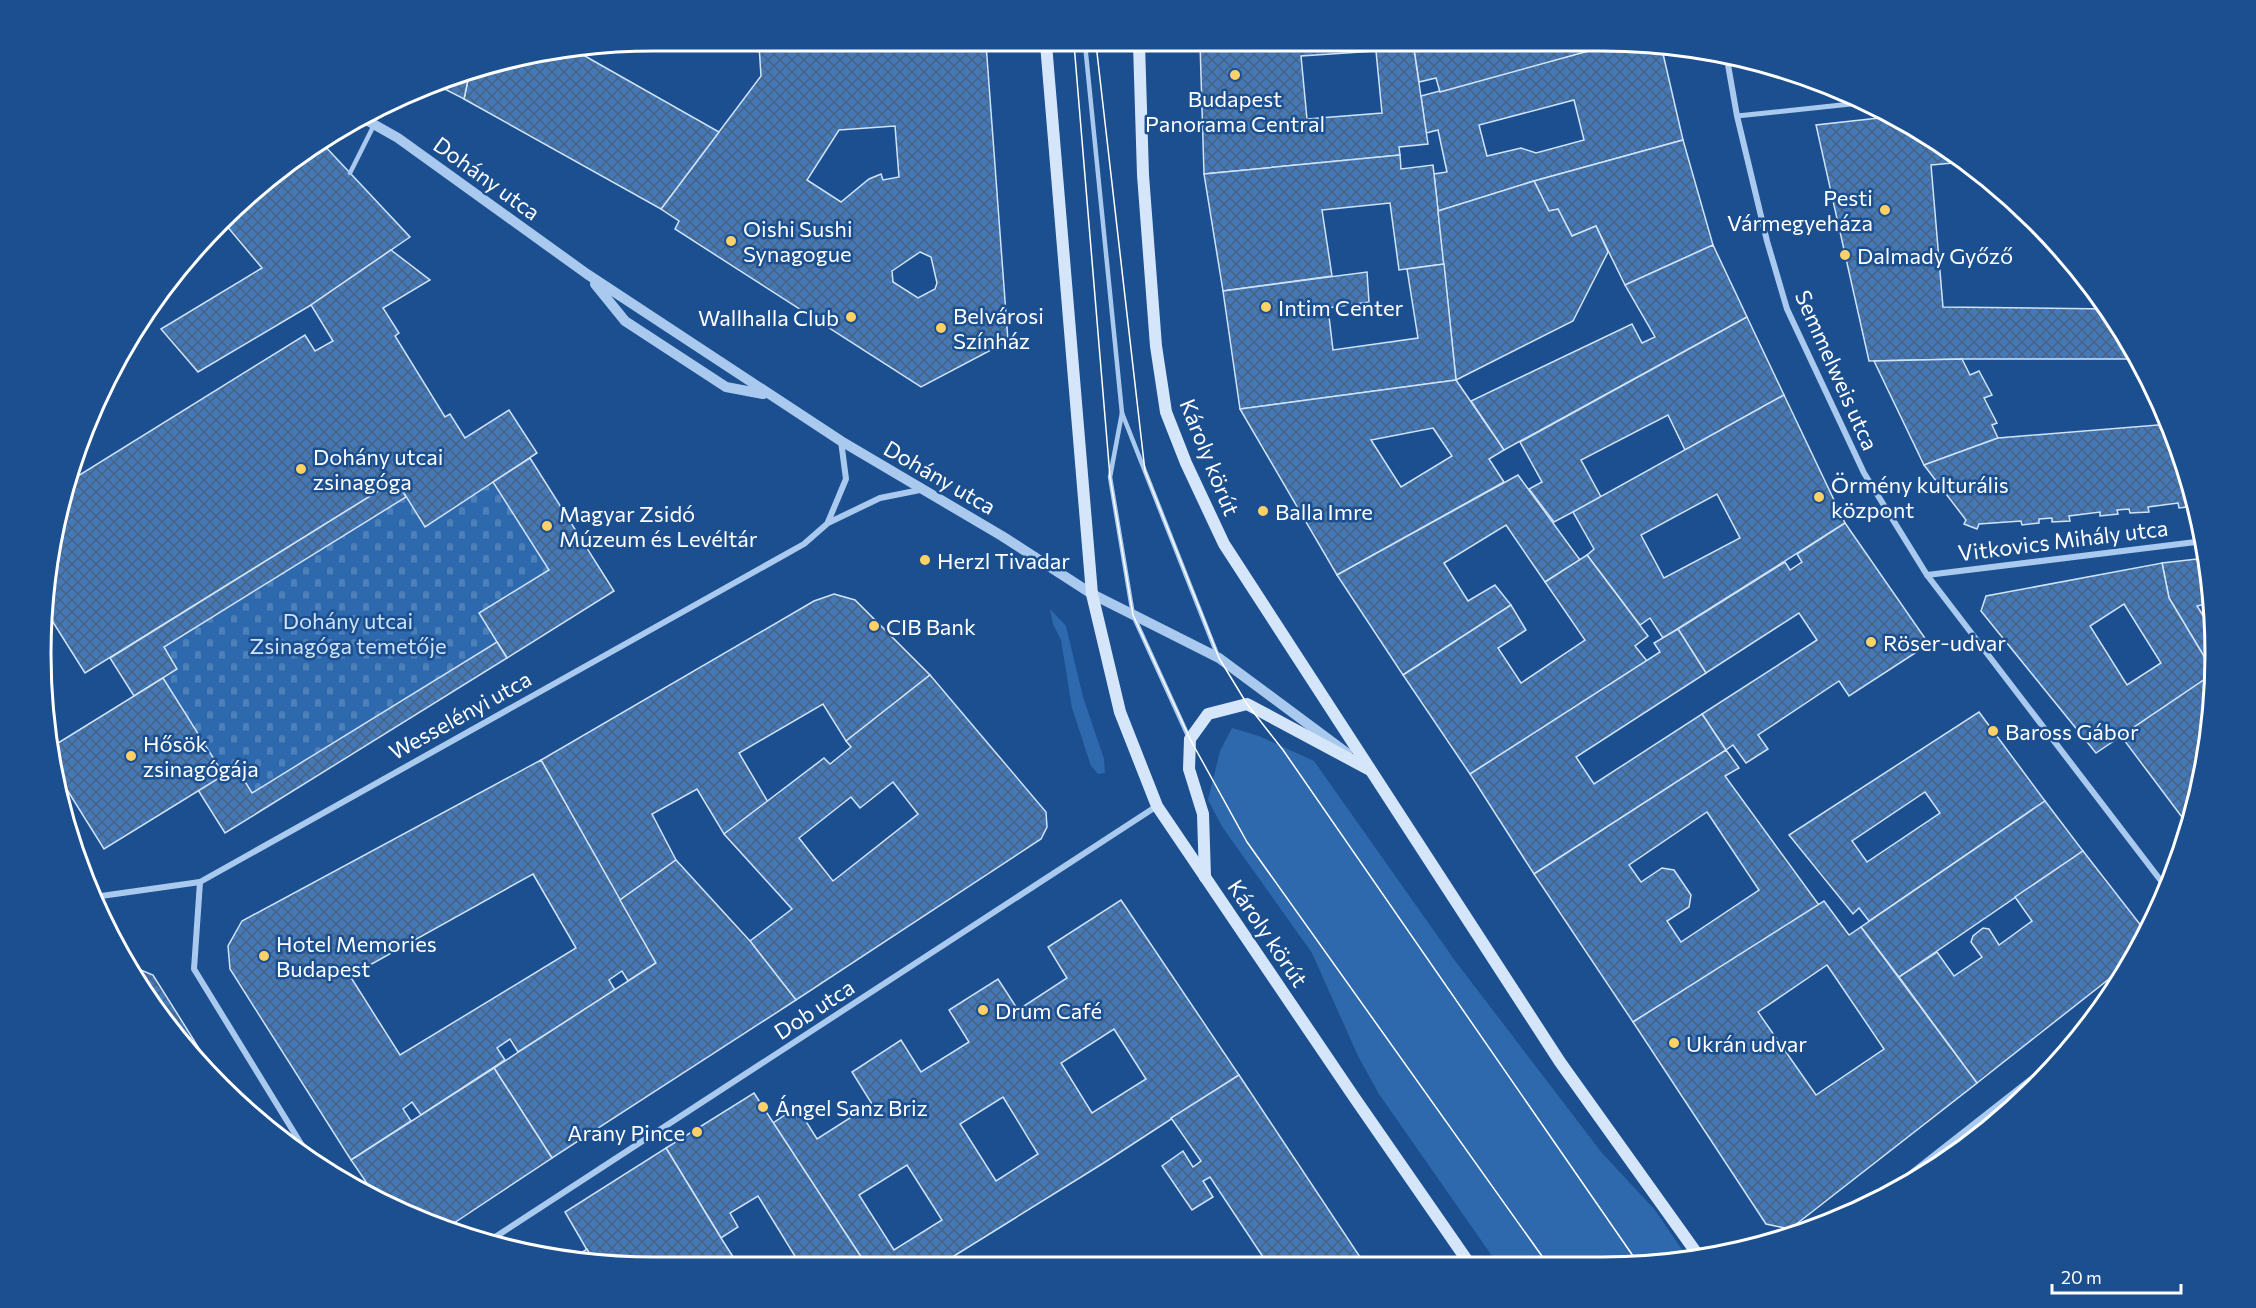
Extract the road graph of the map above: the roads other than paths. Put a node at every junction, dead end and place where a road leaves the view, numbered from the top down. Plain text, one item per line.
1 (1047, 51) edge
2 (1086, 51) edge
3 (1139, 51) edge
4 (1728, 65) edge
5 (1849, 104) edge
6 (1737, 116) junction
7 (370, 122) edge
8 (374, 124) junction
9 (350, 173) dead end
10 (587, 274) junction
11 (769, 395) junction
12 (1122, 413) junction
13 (841, 441) junction
14 (920, 490) junction
15 (828, 523) junction
16 (2194, 542) edge
17 (1927, 575) junction
18 (1092, 594) junction
19 (1134, 615) junction
20 (1219, 658) junction
21 (1190, 739) junction
22 (1372, 770) junction
23 (1157, 806) junction
24 (1205, 877) junction
25 (2161, 880) edge
26 (200, 882) junction
27 (102, 896) edge
28 (2017, 1091) edge
29 (299, 1141) edge
30 (1924, 1163) edge
31 (497, 1236) edge
32 (1694, 1250) edge
33 (1465, 1257) edge

1 - 18 main road, Károly körút
2 - 12 lane
3 - 22 main road, Károly körút
4 - 6 street, Semmelweis utca
5 - 6 street
6 - 17 street, Semmelweis utca
7 - 8 street, Dohány utca
8 - 9 lane
8 - 10 street, Dohány utca
10 - 11 street, Dohány utca
10 - 11 street, Dohány utca
11 - 13 street, Dohány utca
12 - 19 lane
12 - 20 lane
13 - 14 street, Dohány utca
13 - 15 street, Wesselényi utca
14 - 15 street, Wesselényi utca
14 - 18 street, Dohány utca
15 - 26 street, Wesselényi utca
16 - 17 street, Vitkovics Mihály utca
17 - 25 street, Semmelweis utca
18 - 19 street, Károly körút
18 - 23 main road, Károly körút
19 - 20 street, Károly körút
19 - 21 lane
20 - 22 street, Károly körút
21 - 22 main road
21 - 24 main road
22 - 32 main road, Károly körút
23 - 24 main road, Károly körút
23 - 31 street, Dob utca
24 - 33 main road, Károly körút
26 - 27 street, Wesselényi utca
26 - 29 street
28 - 30 street

